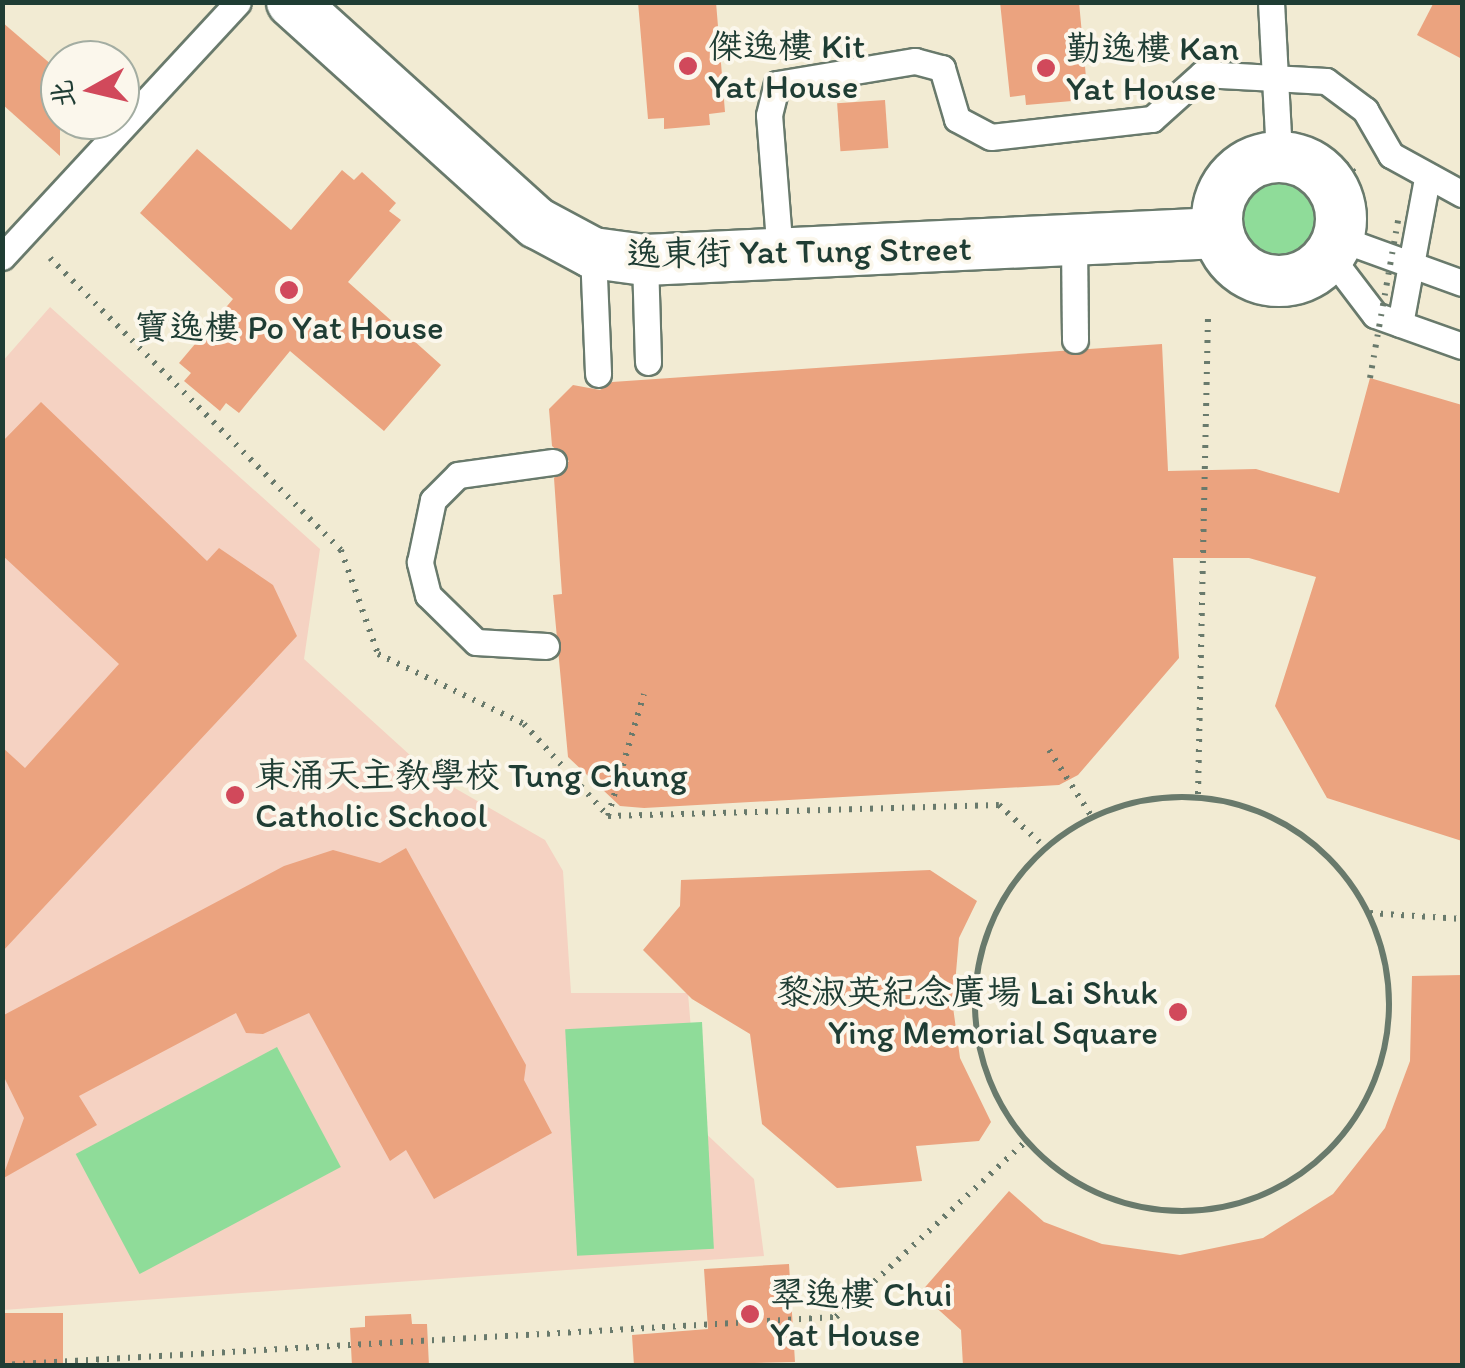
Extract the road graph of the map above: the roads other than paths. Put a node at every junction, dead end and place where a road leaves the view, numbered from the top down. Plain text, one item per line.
1 (238, 2) edge
2 (292, 2) edge
3 (1271, 2) edge
4 (1271, 78) junction
5 (1278, 157) junction
6 (1427, 179) junction
7 (1462, 194) edge
8 (1218, 233) junction
9 (1074, 242) junction
10 (1334, 247) junction
11 (594, 253) junction
12 (780, 254) junction
13 (2, 257) edge
14 (644, 260) junction
15 (1417, 266) junction
16 (1462, 284) edge
17 (1400, 324) junction
18 (1076, 340) dead end
19 (1462, 346) edge
20 (648, 362) dead end
21 (598, 374) dead end
22 (553, 462) dead end
23 (546, 646) dead end

1 - 13 lane
2 - 11 street, 逸東街 Yat Tung Street
3 - 4 lane
4 - 5 lane
4 - 6 lane
4 - 12 lane
5 - 8 street
5 - 10 street
6 - 7 lane
6 - 15 lane
8 - 9 street, 逸東街 Yat Tung Street
8 - 10 street
9 - 12 street, 逸東街 Yat Tung Street
9 - 18 lane
10 - 15 lane
10 - 17 lane
11 - 14 street, 逸東街 Yat Tung Street
11 - 21 lane
12 - 14 street, 逸東街 Yat Tung Street
14 - 20 lane
15 - 16 lane
15 - 17 lane
17 - 19 lane
22 - 23 lane

